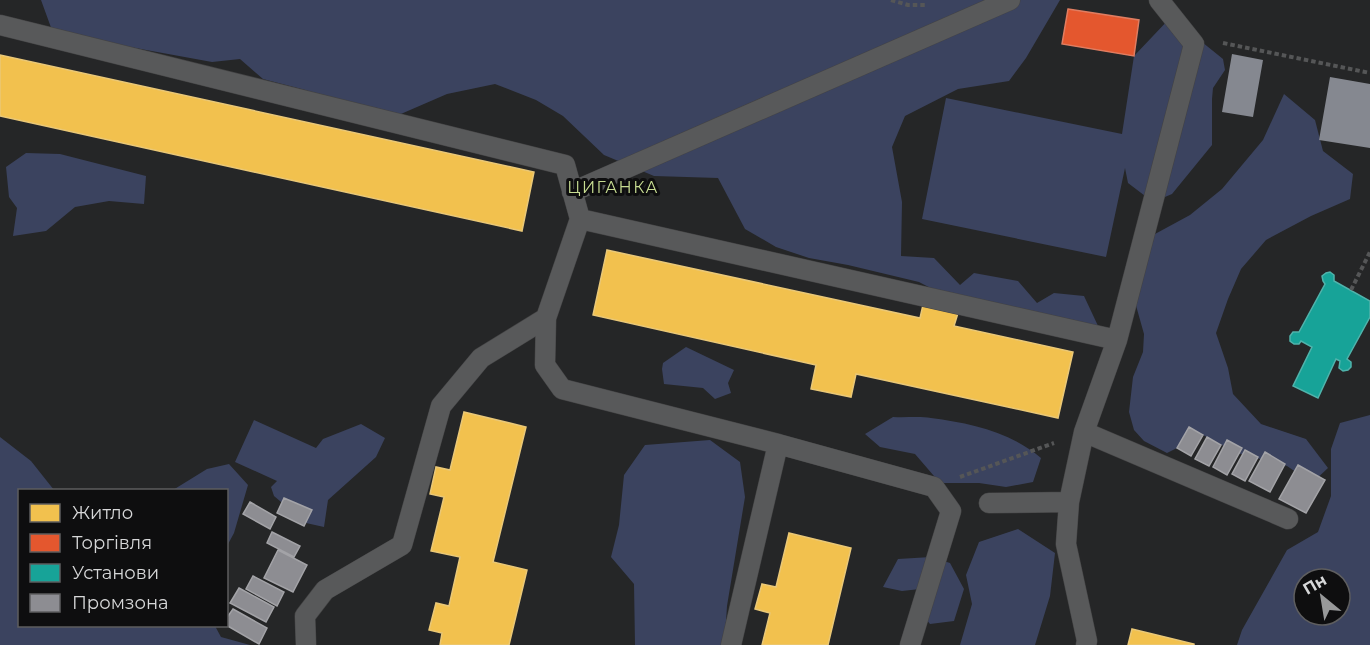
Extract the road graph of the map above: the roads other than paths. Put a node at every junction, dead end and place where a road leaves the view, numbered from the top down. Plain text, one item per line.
1 (1010, 0) edge
2 (1160, 0) edge
3 (0, 25) edge
4 (572, 192) junction
5 (580, 219) junction
6 (546, 318) junction
7 (1117, 340) junction
8 (1084, 432) junction
9 (778, 444) junction
10 (1069, 502) junction
11 (989, 503) dead end
12 (1287, 519) dead end
13 (306, 645) edge
14 (732, 645) edge
15 (910, 645) edge
16 (1086, 645) edge

1 - 4 lane
2 - 7 lane
3 - 4 lane
4 - 5 lane
5 - 6 lane
5 - 7 lane
6 - 9 lane
6 - 13 lane
7 - 8 lane
8 - 10 lane
8 - 12 lane
9 - 14 lane
9 - 15 lane
10 - 11 lane
10 - 16 lane

